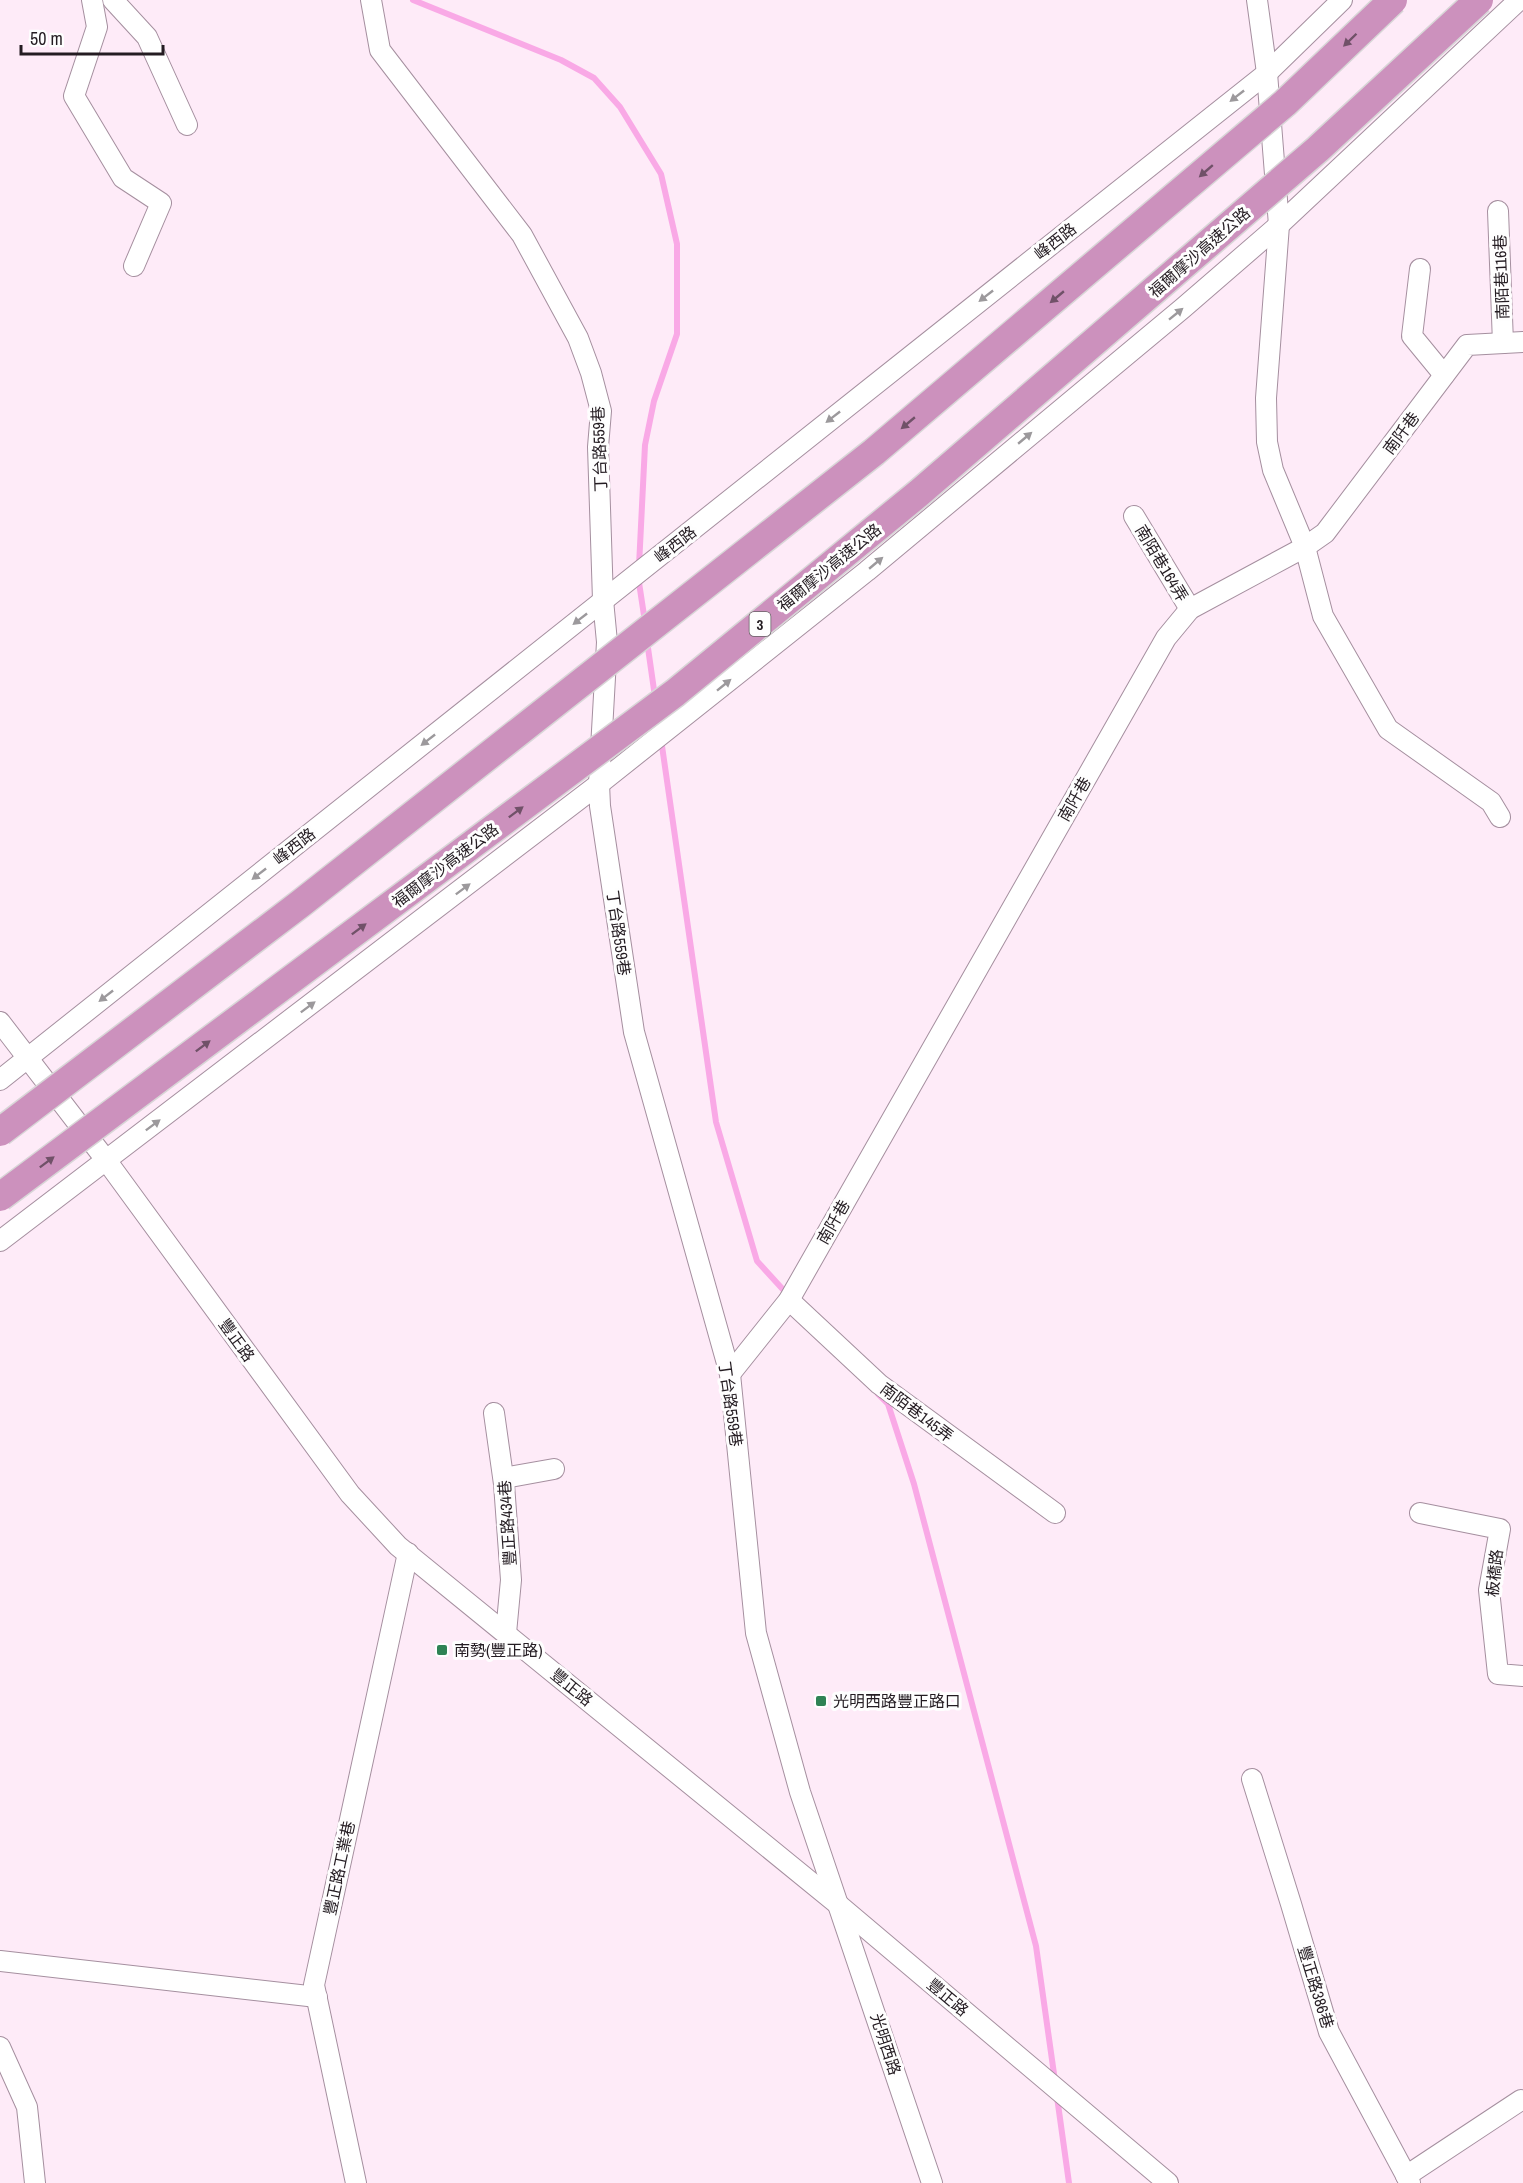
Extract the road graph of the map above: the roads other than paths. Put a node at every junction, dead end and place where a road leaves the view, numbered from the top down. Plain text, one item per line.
1 (92, 0) edge
2 (113, 0) edge
3 (1257, 0) edge
4 (1342, 0) edge
5 (1393, 0) edge
6 (1479, 0) edge
7 (1519, 0) edge
8 (367, 2) edge
9 (1267, 73) junction
10 (187, 125) dead end
11 (1498, 212) dead end
12 (1279, 225) junction
13 (134, 266) dead end
14 (1420, 269) dead end
15 (1513, 343) edge
16 (1444, 375) junction
17 (1134, 516) dead end
18 (1305, 547) junction
19 (603, 600) junction
20 (1190, 609) junction
21 (599, 784) junction
22 (1500, 817) dead end
23 (0, 1022) edge
24 (27, 1059) junction
25 (0, 1080) edge
26 (0, 1132) edge
27 (106, 1160) junction
28 (0, 1197) edge
29 (0, 1241) edge
30 (789, 1300) junction
31 (730, 1374) junction
32 (494, 1413) dead end
33 (554, 1469) dead end
34 (504, 1478) junction
35 (1054, 1513) dead end
36 (1420, 1513) dead end
37 (408, 1554) junction
38 (506, 1633) junction
39 (1523, 1676) edge
40 (1252, 1779) dead end
41 (840, 1906) junction
42 (0, 1961) edge
43 (317, 1997) junction
44 (0, 2047) edge
45 (1521, 2100) dead end
46 (1408, 2179) edge
47 (35, 2183) edge
48 (356, 2183) edge
49 (932, 2183) edge
50 (1168, 2183) edge

1 - 13 street
2 - 10 street
3 - 9 street
4 - 9 street, 峰西路
5 -> 26 highway, bridge
28 -> 6 highway, 福爾摩沙高速公路 / 3, bridge
7 - 12 street
8 - 19 street, 丁台路559巷
9 - 12 street
9 -> 19 street, 峰西路
11 - 15 street, 南陌巷116巷
12 - 18 street
21 -> 12 street
14 - 16 street
15 - 16 street, 南阡巷
16 - 18 street, 南阡巷
17 - 20 street, 南陌巷164弄
18 - 20 street, 南阡巷
18 - 22 street
19 - 21 street, 丁台路559巷
19 -> 24 street, 峰西路
20 - 30 street, 南阡巷
27 -> 21 street
21 - 31 street, 丁台路559巷
23 - 24 street, 豐正路
24 - 25 street, 峰西路
24 - 27 street, 豐正路
27 - 29 street
27 - 37 street, 豐正路
30 - 31 street, 南阡巷
30 - 35 street, 南陌巷145弄
31 - 41 street, 丁台路559巷
32 - 34 street, 豐正路434巷
33 - 34 street
34 - 38 street, 豐正路434巷
36 - 39 street, 板橋路
37 - 38 street, 豐正路
37 - 43 street, 豐正路工業巷
38 - 41 street, 豐正路
40 - 46 street, 豐正路386巷
41 - 49 street, 光明西路
41 - 50 street, 豐正路
42 - 43 street
43 - 48 street, 豐正路工業巷
44 - 47 street
45 - 46 street

